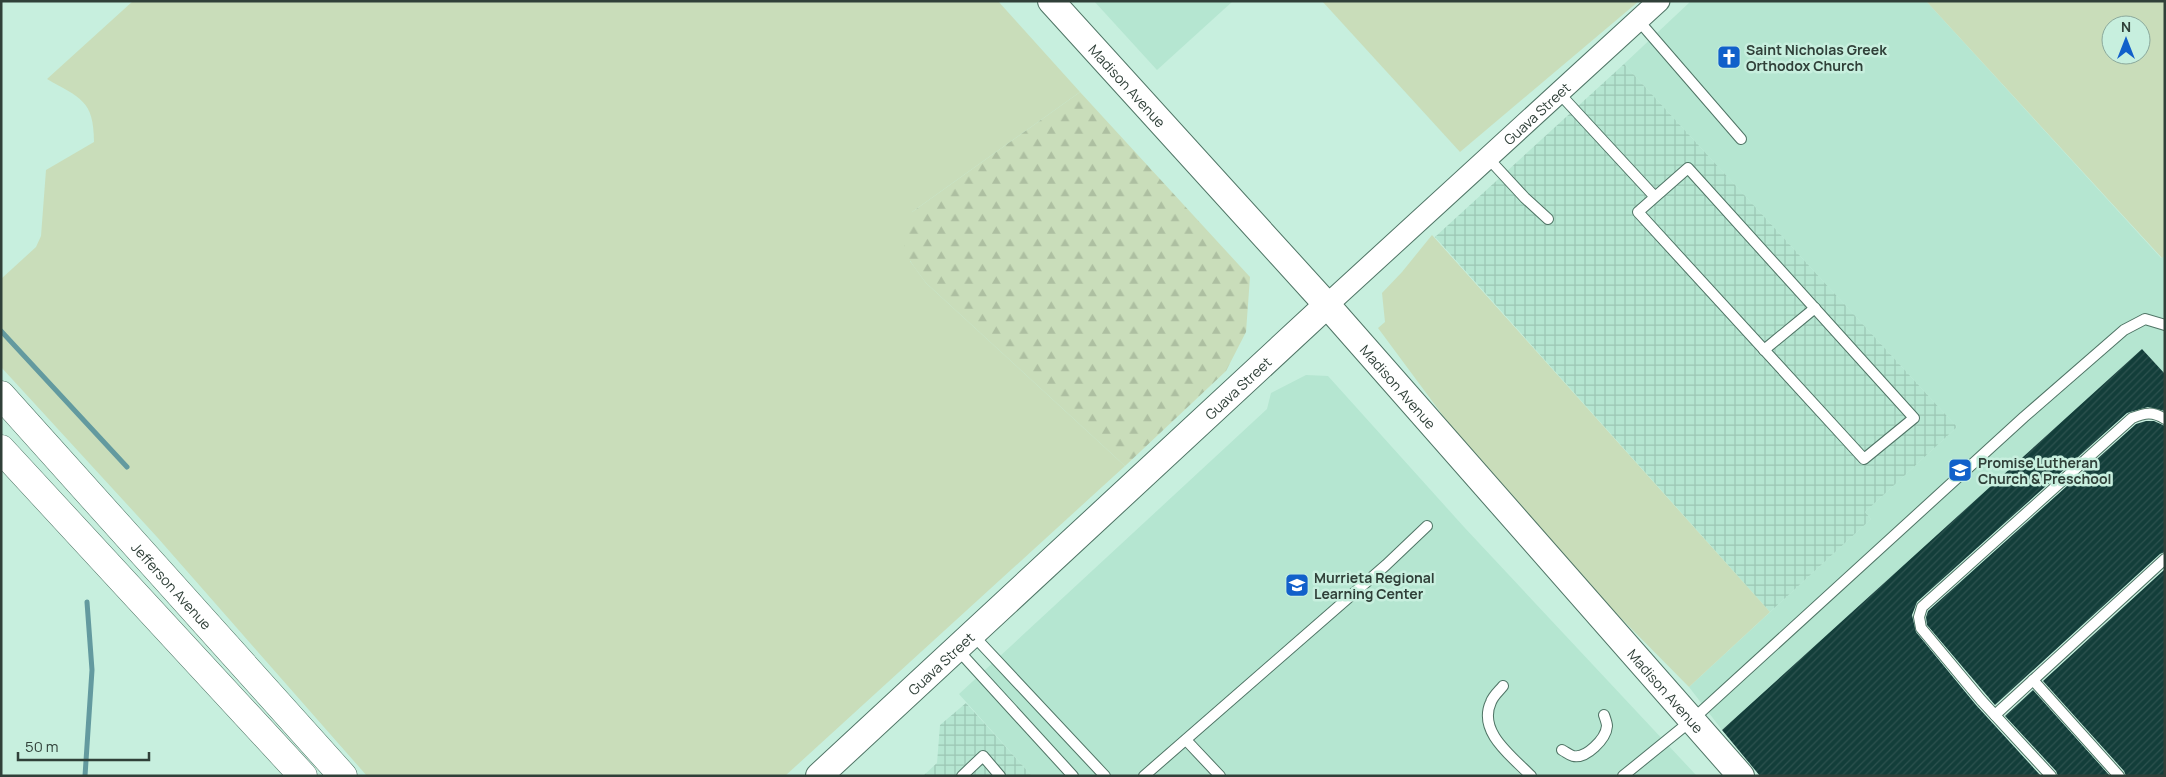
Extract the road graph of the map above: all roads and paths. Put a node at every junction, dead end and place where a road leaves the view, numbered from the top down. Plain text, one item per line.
1 (1051, 1) edge
2 (1659, 1) edge
3 (1638, 20) junction
4 (1559, 93) junction
5 (1741, 139) dead end
6 (1488, 158) junction
7 (1656, 196) junction
8 (1548, 219) dead end
9 (1327, 305) junction
10 (1814, 308) junction
11 (2165, 325) edge
12 (1764, 350) junction
13 (1, 395) edge
14 (2165, 419) edge
15 (1, 449) edge
16 (1427, 526) dead end
17 (2165, 559) edge
18 (964, 642) junction
19 (2033, 680) junction
20 (1503, 686) dead end
21 (1604, 715) dead end
22 (1995, 715) junction
23 (1692, 720) junction
24 (1186, 740) junction
25 (1562, 750) dead end
26 (303, 776) edge
27 (343, 776) edge
28 (819, 776) edge
29 (962, 776) edge
30 (1000, 776) edge
31 (1073, 776) edge
32 (1105, 776) edge
33 (1144, 776) edge
34 (1220, 776) edge
35 (1531, 776) edge
36 (1623, 776) edge
37 (1741, 776) edge
38 (2051, 776) edge
39 (2119, 776) edge

1 - 9 street, Madison Avenue
2 - 3 street, Guava Street
3 - 4 street, Guava Street
3 - 5 lane
4 - 6 street, Guava Street
4 - 7 lane
6 - 8 lane
6 - 9 street, Guava Street
7 - 10 lane
7 - 12 lane
9 - 18 street, Guava Street
9 - 23 street, Madison Avenue
10 - 12 lane
10 - 12 lane
11 - 23 lane
13 - 27 main road, Jefferson Avenue
14 - 22 lane
15 - 26 main road
16 - 24 lane
17 - 19 lane
18 - 28 street, Guava Street
18 - 31 lane
18 - 32 lane
19 - 22 lane
19 - 39 lane
20 - 35 lane
21 - 25 lane
22 - 38 lane
23 - 36 lane
23 - 37 street, Madison Avenue
24 - 33 lane
24 - 34 lane
29 - 30 lane

